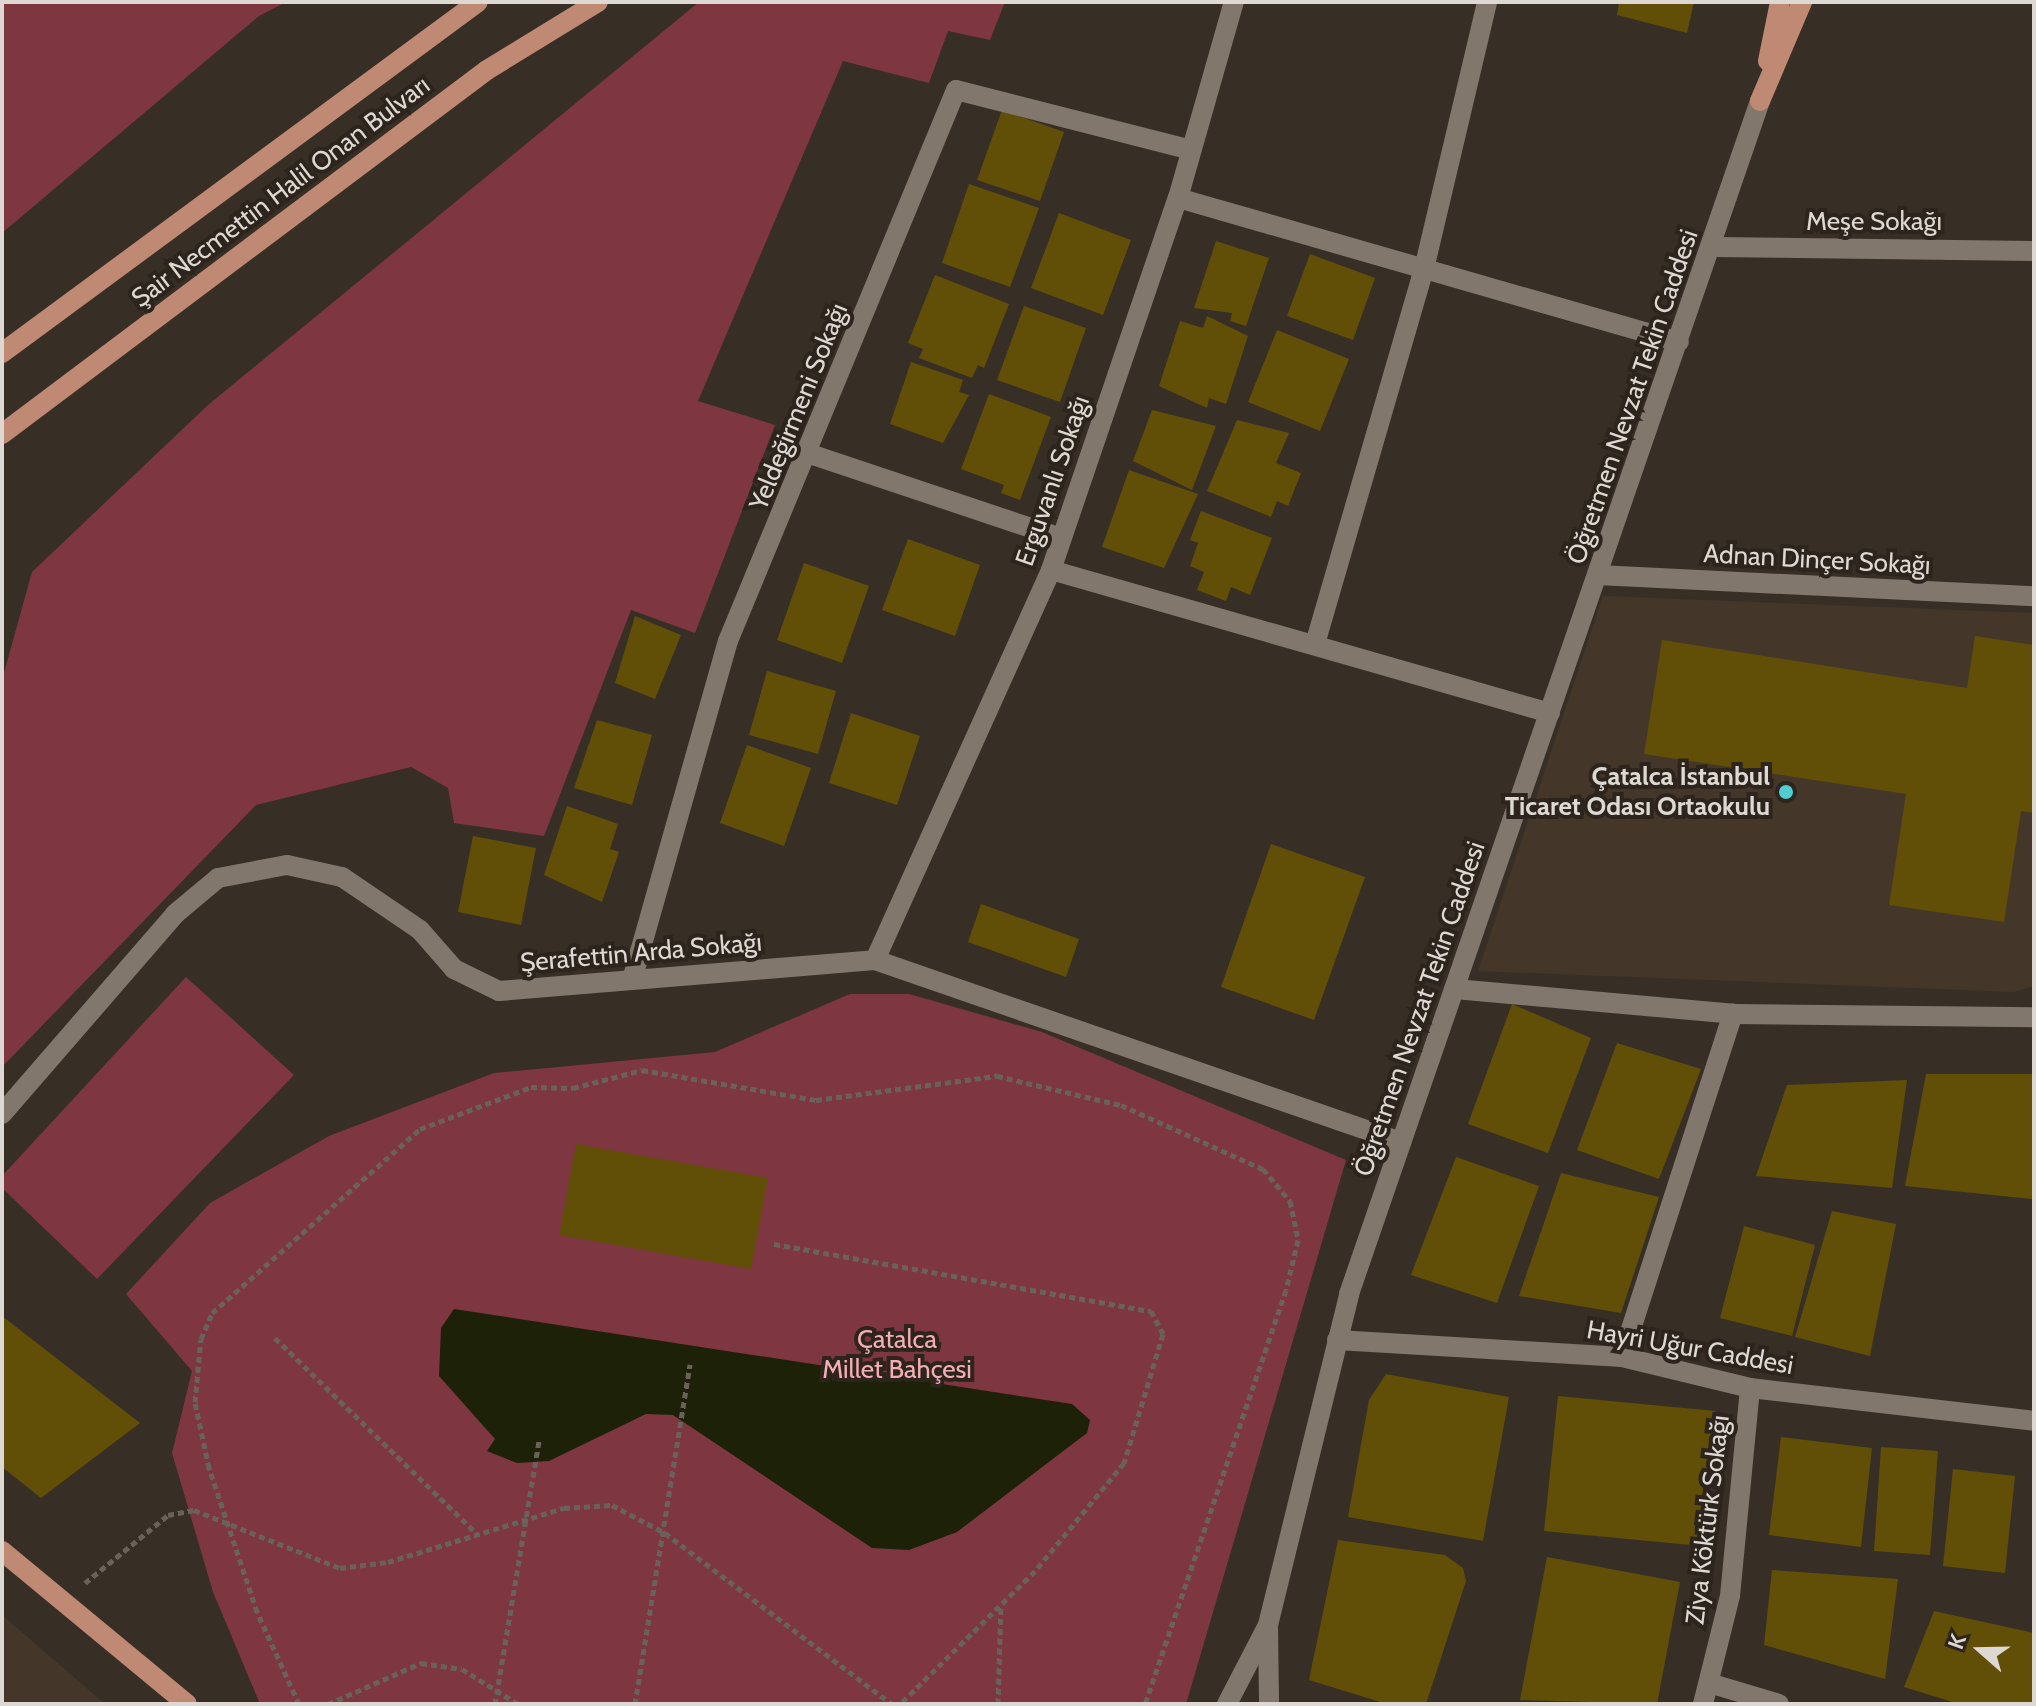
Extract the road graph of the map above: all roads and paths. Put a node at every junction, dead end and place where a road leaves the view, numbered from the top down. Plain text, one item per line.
1 (478, 2) edge
2 (598, 2) edge
3 (1234, 2) edge
4 (1487, 2) edge
5 (1780, 2) edge
6 (1802, 2) edge
7 (1760, 101) junction
8 (1191, 150) junction
9 (1178, 198) junction
10 (1713, 247) junction
11 (2034, 251) edge
12 (1424, 269) junction
13 (1679, 342) junction
14 (2, 353) edge
15 (2, 434) edge
16 (810, 454) junction
17 (1061, 538) junction
18 (1051, 570) junction
19 (1598, 575) junction
20 (2034, 596) edge
21 (1315, 644) junction
22 (1550, 713) junction
23 (875, 960) junction
24 (632, 980) junction
25 (1455, 989) junction
26 (1733, 1014) junction
27 (2034, 1017) edge
28 (2, 1114) edge
29 (1401, 1142) junction
30 (774, 1244) dead end
31 (275, 1338) dead end
32 (1337, 1340) junction
33 (1622, 1357) junction
34 (690, 1364) dead end
35 (1750, 1388) junction
36 (2034, 1421) edge
37 (539, 1441) dead end
38 (223, 1521) junction
39 (526, 1521) junction
40 (475, 1533) junction
41 (665, 1533) junction
42 (2, 1551) edge
43 (63, 1602) junction
44 (1001, 1604) junction
45 (1268, 1625) junction
46 (1709, 1683) junction
47 (497, 1691) junction
48 (187, 1704) edge
49 (299, 1704) edge
50 (328, 1704) edge
51 (495, 1704) edge
52 (518, 1704) edge
53 (635, 1704) edge
54 (892, 1704) edge
55 (900, 1704) edge
56 (998, 1704) edge
57 (1145, 1704) edge
58 (1227, 1704) edge
59 (1269, 1704) edge
60 (1703, 1704) edge
61 (1779, 1704) edge

1 - 14 main road, Şair Necmettin Halil Onan Bulvarı
2 - 15 main road, Şair Necmettin Halil Onan Bulvarı
3 - 8 street, Erguvanlı Sokağı
4 - 12 street
5 - 7 main road
6 - 7 main road
7 - 10 street, Öğretmen Nevzat Tekin Caddesi
8 - 9 street, Erguvanlı Sokağı
8 - 16 street, Yeldeğirmeni Sokağı
9 - 12 street
9 - 17 street, Erguvanlı Sokağı
10 - 11 street, Meşe Sokağı
10 - 13 street, Öğretmen Nevzat Tekin Caddesi
12 - 13 street
12 - 21 street
13 - 19 street, Öğretmen Nevzat Tekin Caddesi
16 - 17 street
16 - 24 street, Yeldeğirmeni Sokağı
17 - 18 street, Erguvanlı Sokağı
18 - 21 street
18 - 23 street, Erguvanlı Sokağı
19 - 20 street, Adnan Dinçer Sokağı
19 - 22 street, Öğretmen Nevzat Tekin Caddesi
21 - 22 street
22 - 25 street, Öğretmen Nevzat Tekin Caddesi
23 - 24 street, Şerafettin Arda Sokağı
23 - 29 street, Şerafettin Arda Sokağı
24 - 28 street, Şerafettin Arda Sokağı
25 - 26 street
25 - 29 street, Öğretmen Nevzat Tekin Caddesi
26 - 27 street
26 - 33 street
29 - 32 street, Öğretmen Nevzat Tekin Caddesi
30 - 44 path
31 - 40 path
32 - 33 street, Hayri Uğur Caddesi
32 - 45 street, Öğretmen Nevzat Tekin Caddesi
33 - 35 street, Hayri Uğur Caddesi
34 - 41 path
35 - 36 street, Hayri Uğur Caddesi
35 - 46 street, Ziya Köktürk Sokağı
37 - 39 path
38 - 40 path
38 - 43 path
38 - 49 path
38 - 57 path
39 - 40 path
39 - 41 path
39 - 47 path
41 - 53 path
41 - 54 path
42 - 43 main road
43 - 48 main road
44 - 55 path
44 - 56 path
45 - 58 street
45 - 59 street
46 - 60 street, Ziya Köktürk Sokağı
46 - 61 street
47 - 50 path
47 - 51 path
47 - 52 path

